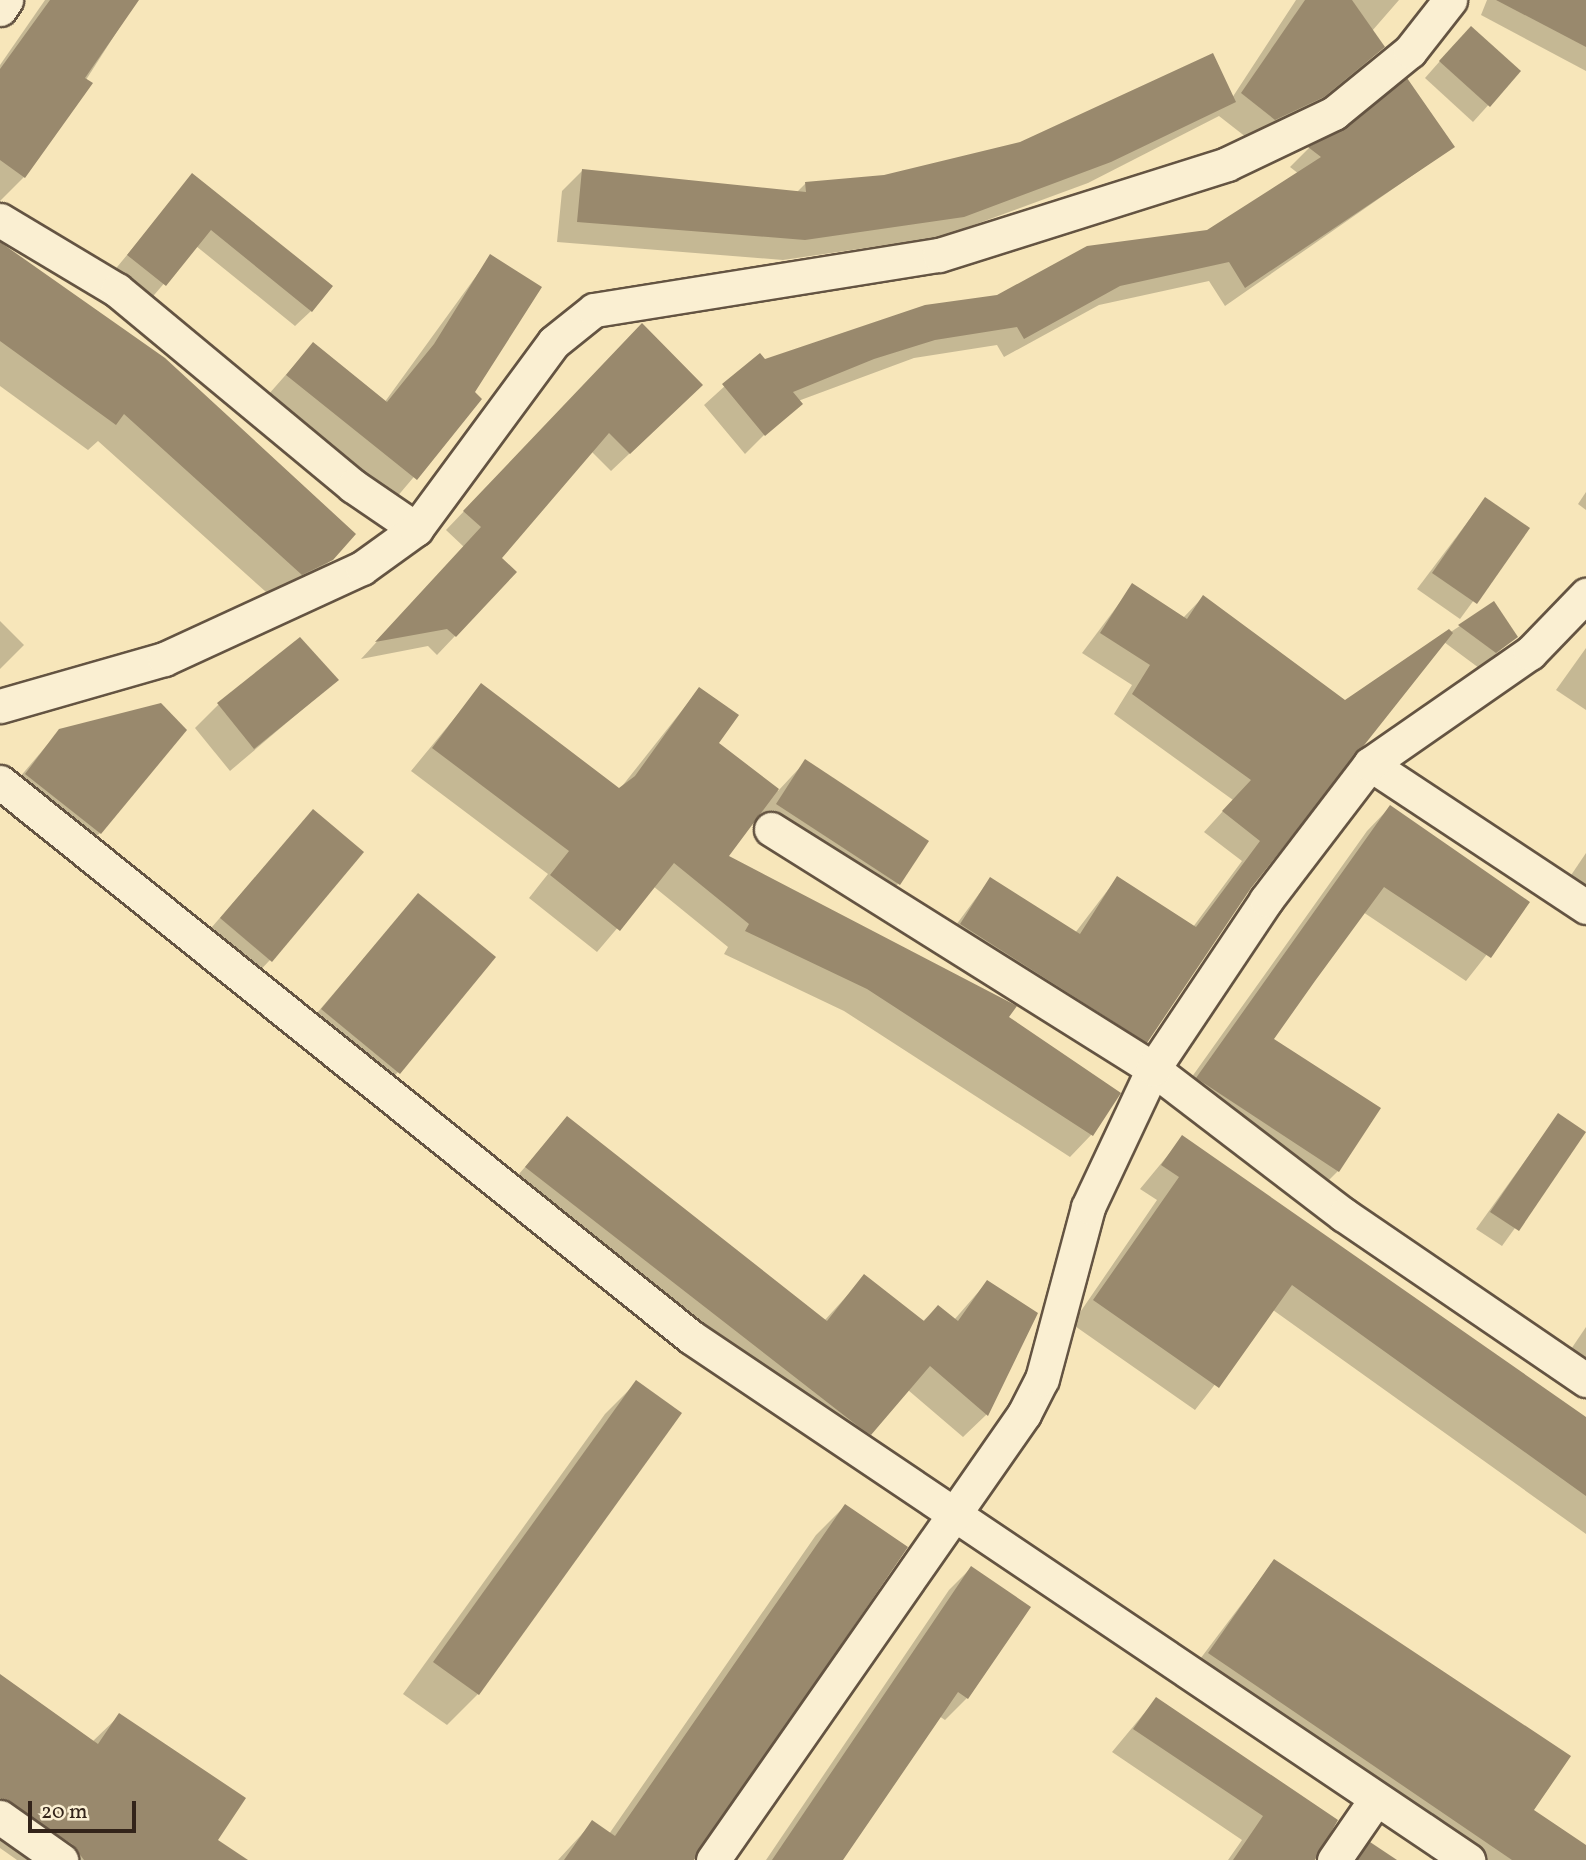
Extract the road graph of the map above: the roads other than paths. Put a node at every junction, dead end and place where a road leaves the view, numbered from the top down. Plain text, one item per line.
1 (6, 0) edge
2 (1450, 0) edge
3 (0, 9) edge
4 (0, 220) edge
5 (416, 529) junction
6 (1586, 595) edge
7 (0, 706) edge
8 (1370, 764) junction
9 (0, 782) edge
10 (771, 829) dead end
11 (1586, 907) edge
12 (1153, 1069) junction
13 (1586, 1380) edge
14 (951, 1518) junction
15 (1376, 1799) junction
16 (0, 1817) edge
17 (61, 1860) edge
18 (713, 1860) edge
19 (1334, 1860) edge
20 (1468, 1860) edge

1 - 3 street
2 - 5 street
4 - 5 street
5 - 7 street
6 - 8 street
8 - 11 street
8 - 12 street
9 - 14 street
10 - 12 street
12 - 13 street
12 - 14 street
14 - 15 street
14 - 18 street
15 - 19 street
15 - 20 street
16 - 17 street

